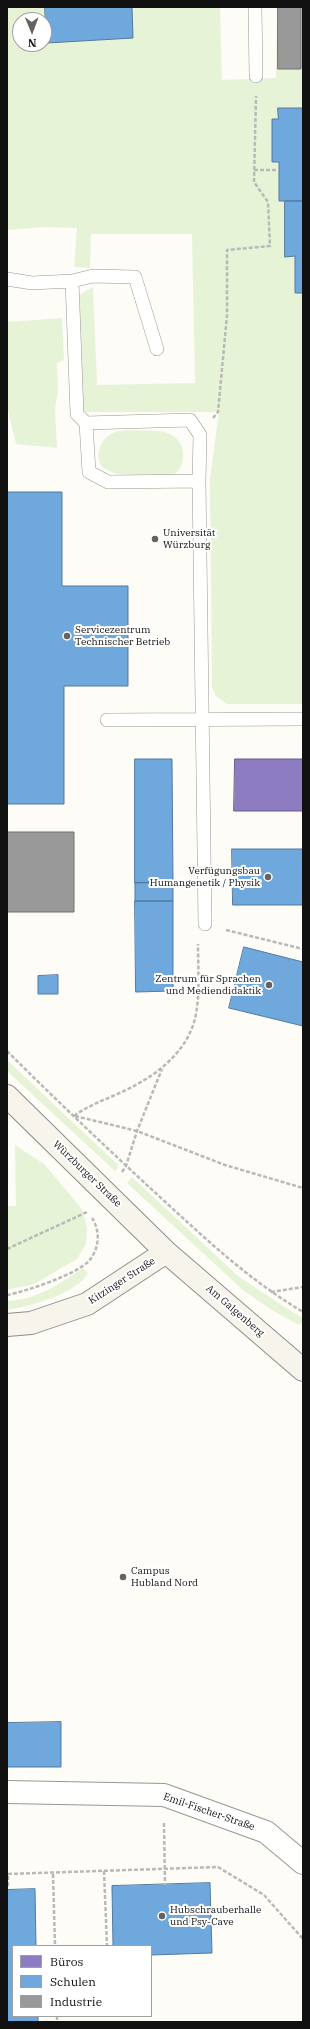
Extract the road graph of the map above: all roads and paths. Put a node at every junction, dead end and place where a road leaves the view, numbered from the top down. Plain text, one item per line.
1 (255, 7) edge
2 (256, 76) joint
3 (254, 170) junction
4 (279, 170) dead end
5 (7, 279) edge
6 (72, 281) junction
7 (158, 349) dead end
8 (86, 423) junction
9 (200, 435) junction
10 (199, 481) junction
11 (303, 719) edge
12 (107, 720) dead end
13 (204, 720) junction
14 (206, 924) junction
15 (303, 949) edge
16 (7, 1051) edge
17 (162, 1069) junction
18 (7, 1096) edge
19 (74, 1116) junction
20 (137, 1131) junction
21 (126, 1166) junction
22 (303, 1188) edge
23 (105, 1192) junction
24 (87, 1212) junction
25 (7, 1249) edge
26 (166, 1252) junction
27 (303, 1287) edge
28 (270, 1292) junction
29 (7, 1296) edge
30 (303, 1312) edge
31 (7, 1325) edge
32 (303, 1370) edge
33 (7, 1792) edge
34 (164, 1795) junction
35 (303, 1863) edge
36 (164, 1869) junction
37 (104, 1871) junction
38 (8, 1874) edge
39 (53, 1874) junction
40 (7, 1885) edge
41 (165, 1885) dead end
42 (303, 1939) edge
43 (55, 1945) edge
44 (107, 1945) edge

1 - 2 lane
2 - 3 path
3 - 4 path
3 - 9 path
5 - 6 lane
6 - 7 lane
6 - 8 lane
8 - 9 lane
8 - 10 lane
9 - 10 lane
10 - 13 lane
11 - 13 lane
12 - 13 lane
13 - 14 lane
14 - 15 path
14 - 17 path
16 - 19 path
17 - 19 path
17 - 20 path
18 - 23 street, Würzburger Straße
19 - 20 path
19 - 21 path
20 - 21 path
20 - 22 path
21 - 28 path
23 - 24 path
23 - 26 street, Würzburger Straße
24 - 25 path
24 - 29 path
26 - 31 street, Kitzinger Straße
26 - 32 street, Am Galgenberg
27 - 28 path
28 - 30 path
33 - 34 street, Emil-Fischer-Straße
34 - 35 street, Emil-Fischer-Straße
34 - 36 path
36 - 37 path
36 - 41 path
36 - 42 path
37 - 39 path
37 - 44 path
38 - 39 path
38 - 40 path
39 - 43 path

